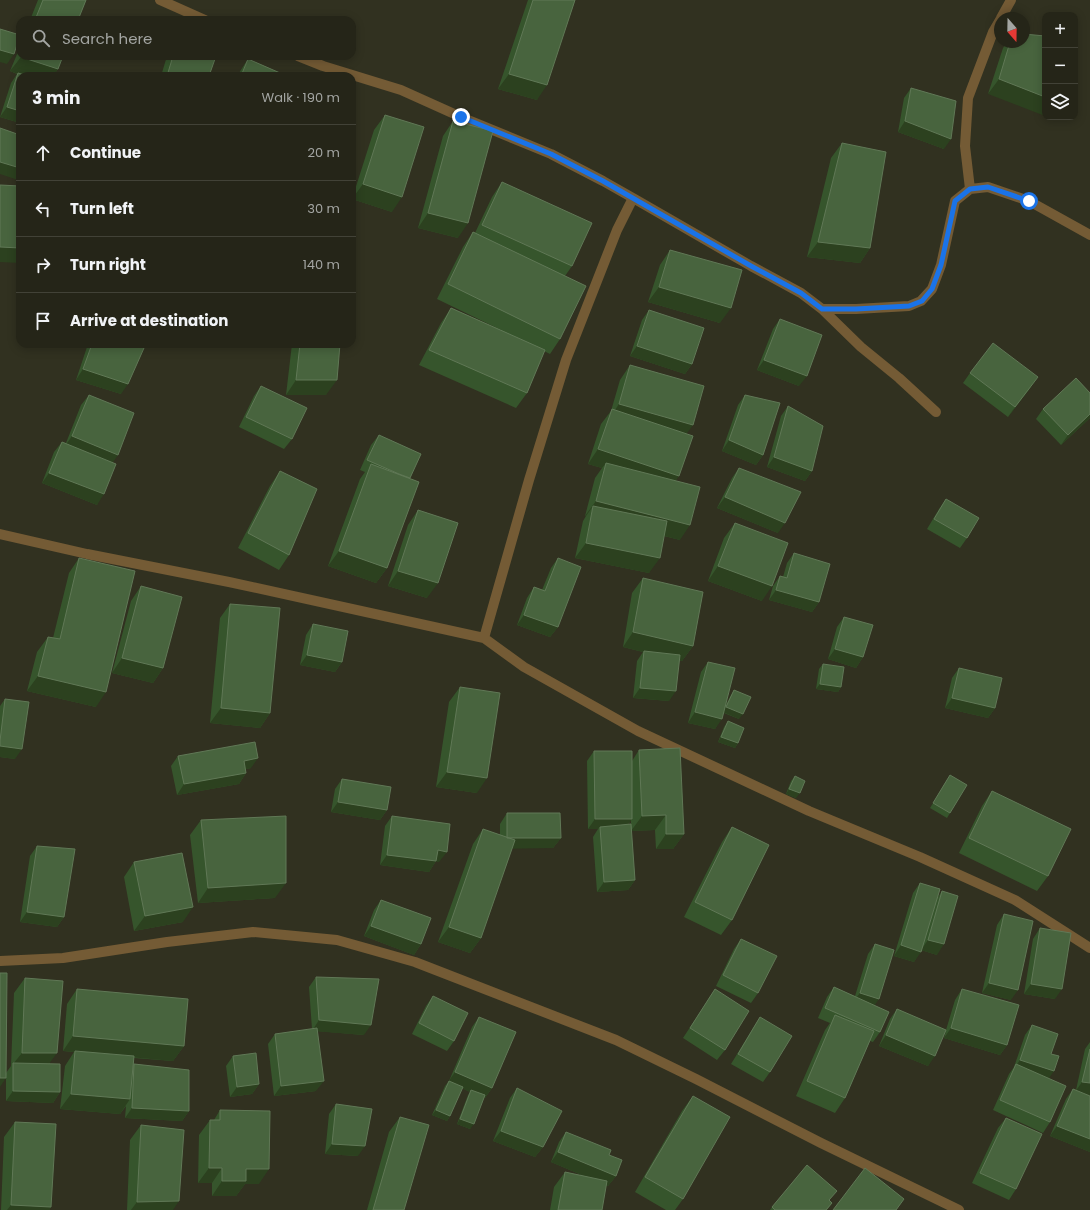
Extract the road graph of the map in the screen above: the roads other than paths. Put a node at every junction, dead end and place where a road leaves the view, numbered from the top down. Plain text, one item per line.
1 (160, 0) edge
2 (1011, 0) edge
3 (1004, 12) edge
4 (197, 16) edge
5 (994, 30) edge
6 (308, 60) edge
7 (342, 72) edge
8 (356, 76) edge
9 (970, 189) junction
10 (632, 198) junction
11 (1090, 235) edge
12 (822, 309) junction
13 (936, 412) dead end
14 (0, 534) edge
15 (484, 638) junction
16 (1090, 948) edge
17 (0, 961) edge
18 (959, 1210) edge

1 - 4 street
2 - 3 street
5 - 9 street
6 - 7 street
8 - 10 street
9 - 11 street
9 - 12 street
10 - 12 street
10 - 15 street
12 - 13 street
14 - 15 street
15 - 16 street
17 - 18 street

